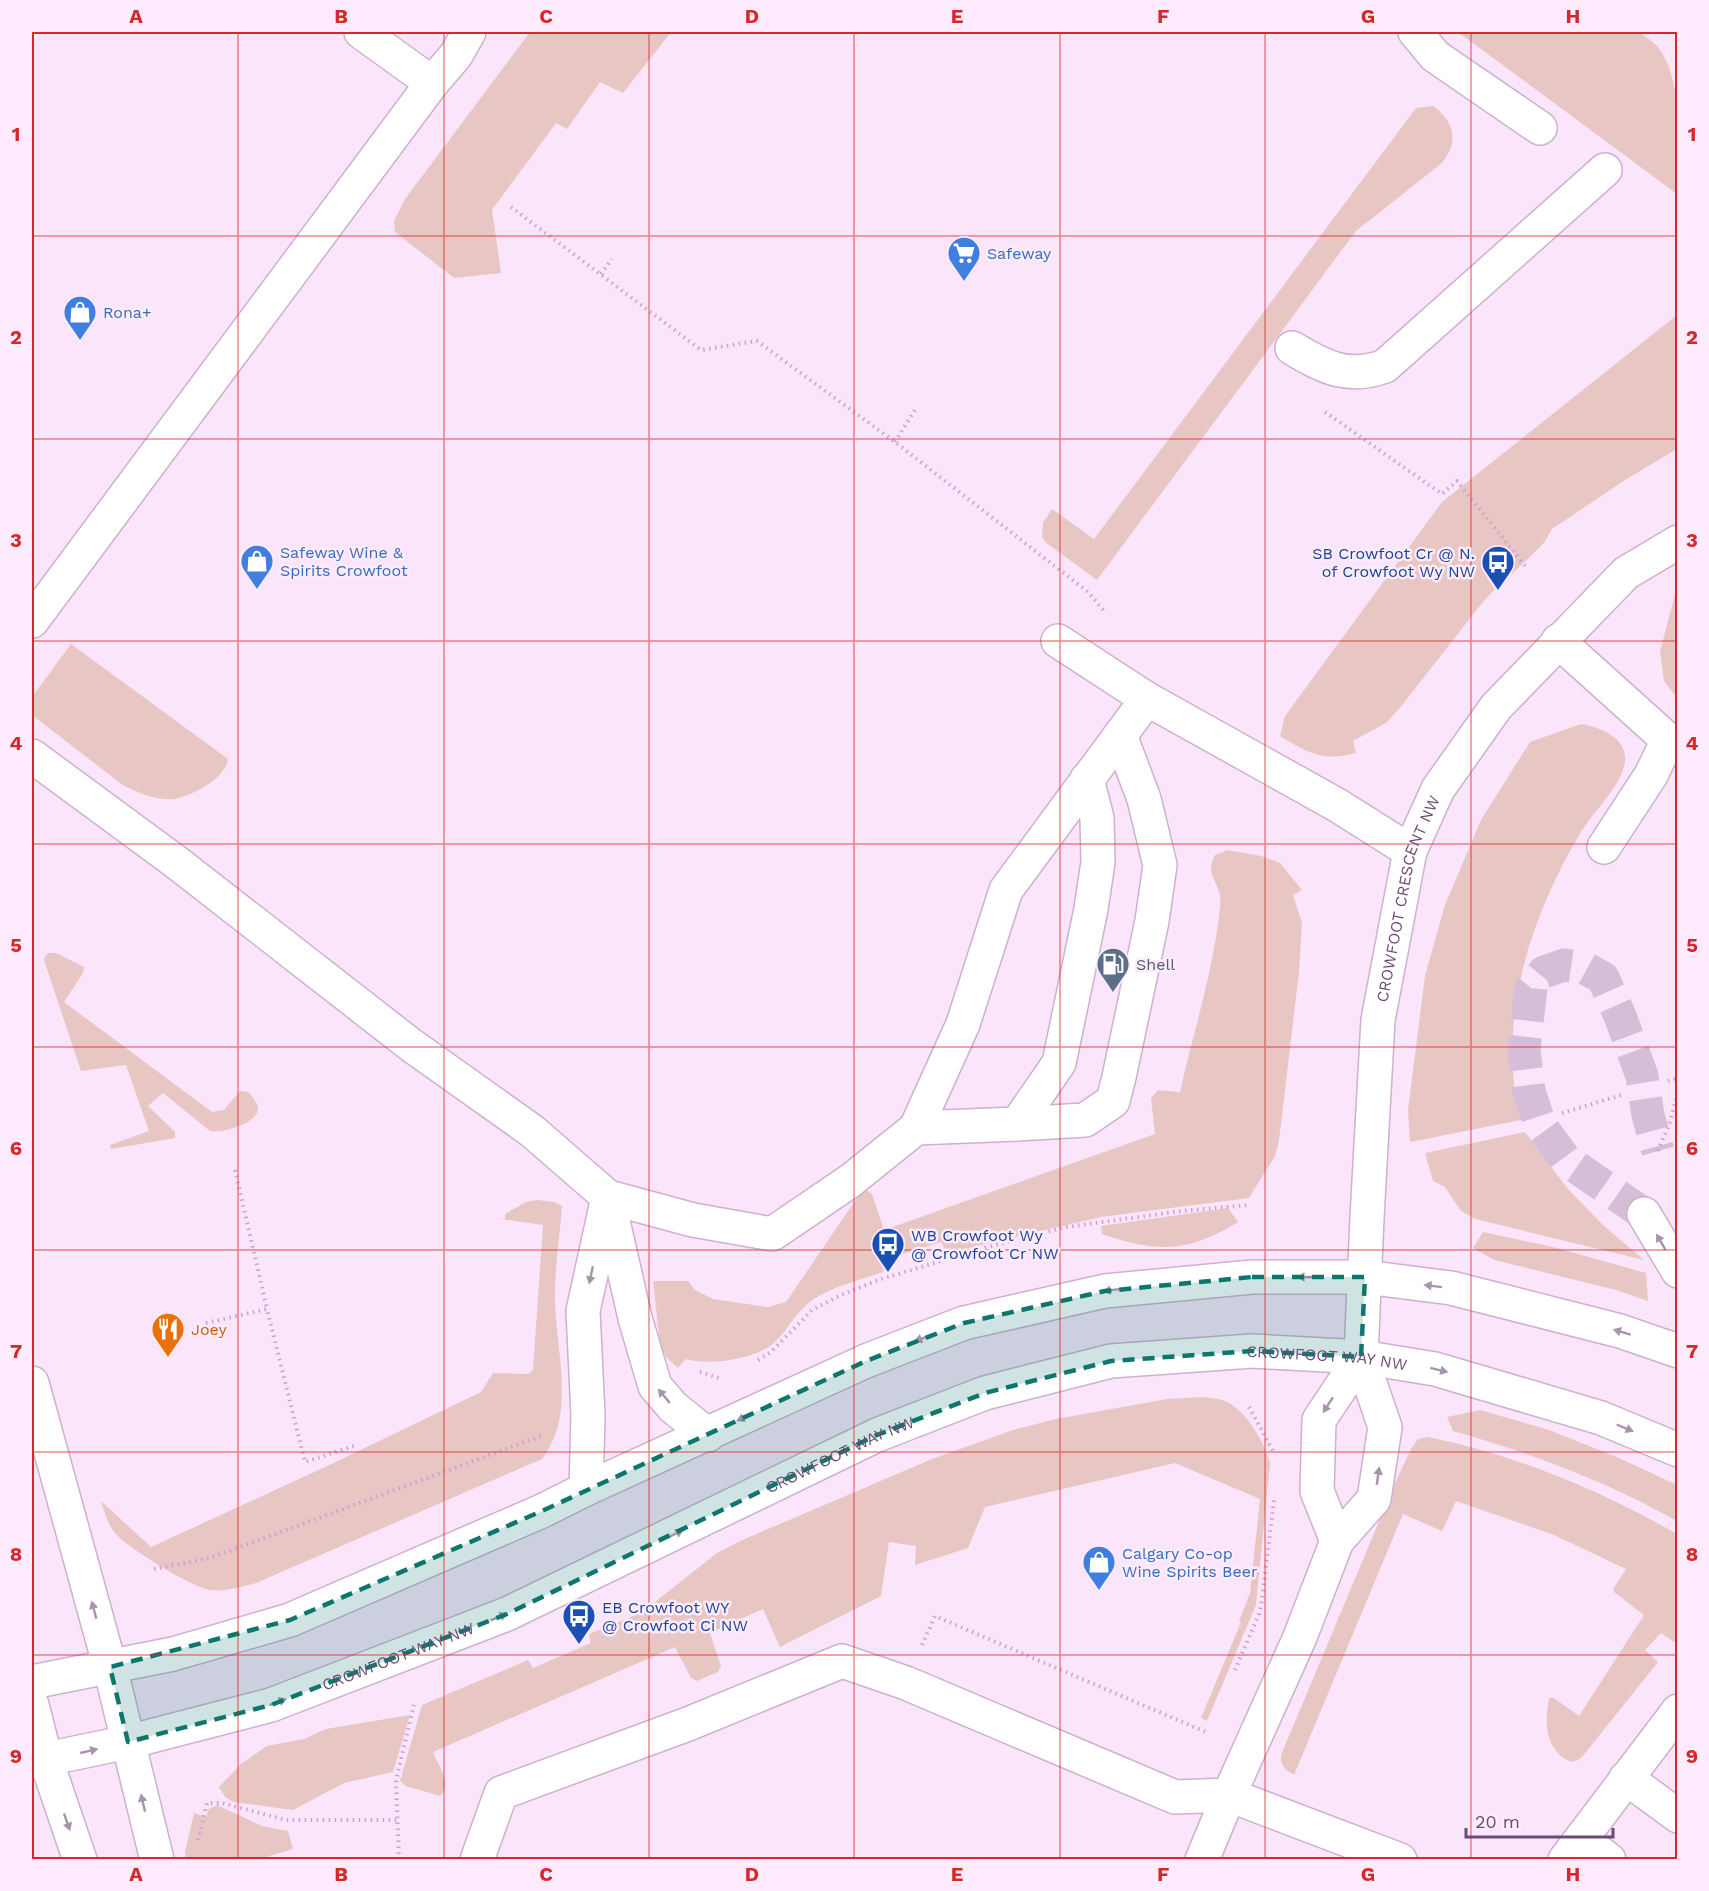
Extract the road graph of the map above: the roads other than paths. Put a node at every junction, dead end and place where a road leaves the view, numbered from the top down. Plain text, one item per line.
1 (361, 32) edge
2 (470, 32) edge
3 (1415, 32) edge
4 (432, 83) junction
5 (1540, 128) dead end
6 (1605, 170) dead end
7 (1292, 348) dead end
8 (1677, 542) edge
9 (32, 621) edge
10 (1058, 641) dead end
11 (1558, 641) junction
12 (1147, 699) junction
13 (1120, 735) junction
14 (32, 756) edge
15 (1087, 779) junction
16 (1604, 846) dead end
17 (1410, 851) junction
18 (1017, 1124) junction
19 (916, 1128) junction
20 (608, 1197) junction
21 (1644, 1214) tunnel mouth
22 (1677, 1271) edge
23 (1365, 1277) junction
24 (1677, 1351) edge
25 (1360, 1356) junction
26 (32, 1383) edge
27 (708, 1435) junction
28 (1677, 1450) edge
29 (586, 1489) junction
30 (1337, 1541) junction
31 (110, 1667) junction
32 (32, 1682) edge
33 (32, 1705) edge
34 (1676, 1716) edge
35 (128, 1742) junction
36 (39, 1761) edge
37 (1626, 1778) junction
38 (1228, 1795) junction
39 (1677, 1816) edge
40 (1573, 1849) edge
41 (80, 1860) edge
42 (157, 1860) edge
43 (477, 1860) edge
44 (1202, 1860) edge
45 (1400, 1860) edge
46 (1609, 1860) edge

1 - 4 street
2 - 4 street
3 - 5 street
4 - 9 street
6 - 7 street
8 - 11 street, CROWFOOT CRESCENT NW
10 - 12 street
11 - 16 street
11 - 17 street, CROWFOOT CRESCENT NW
12 - 13 street
12 - 17 street
13 - 15 street
13 - 18 street
14 - 20 street
15 - 18 street
15 - 19 street
17 - 23 street, CROWFOOT CRESCENT NW
18 - 19 street
19 - 20 street
27 -> 20 street
20 -> 29 street
22 -> 21 street
24 -> 23 street
23 - 25 street, CROWFOOT CRESCENT NW
23 -> 27 street
25 -> 28 street, CROWFOOT WAY NW
25 -> 30 street
30 -> 25 street
35 -> 25 street, CROWFOOT WAY NW
31 -> 26 street
27 - 29 street
29 - 31 street
30 - 38 street
31 - 32 street
31 - 35 street
33 - 36 street
34 - 37 street
36 -> 35 street, CROWFOOT WAY NW
42 -> 35 street
36 -> 41 street
37 - 39 street
37 - 40 street
38 - 43 street
38 - 44 street
38 - 45 street
40 - 46 street

